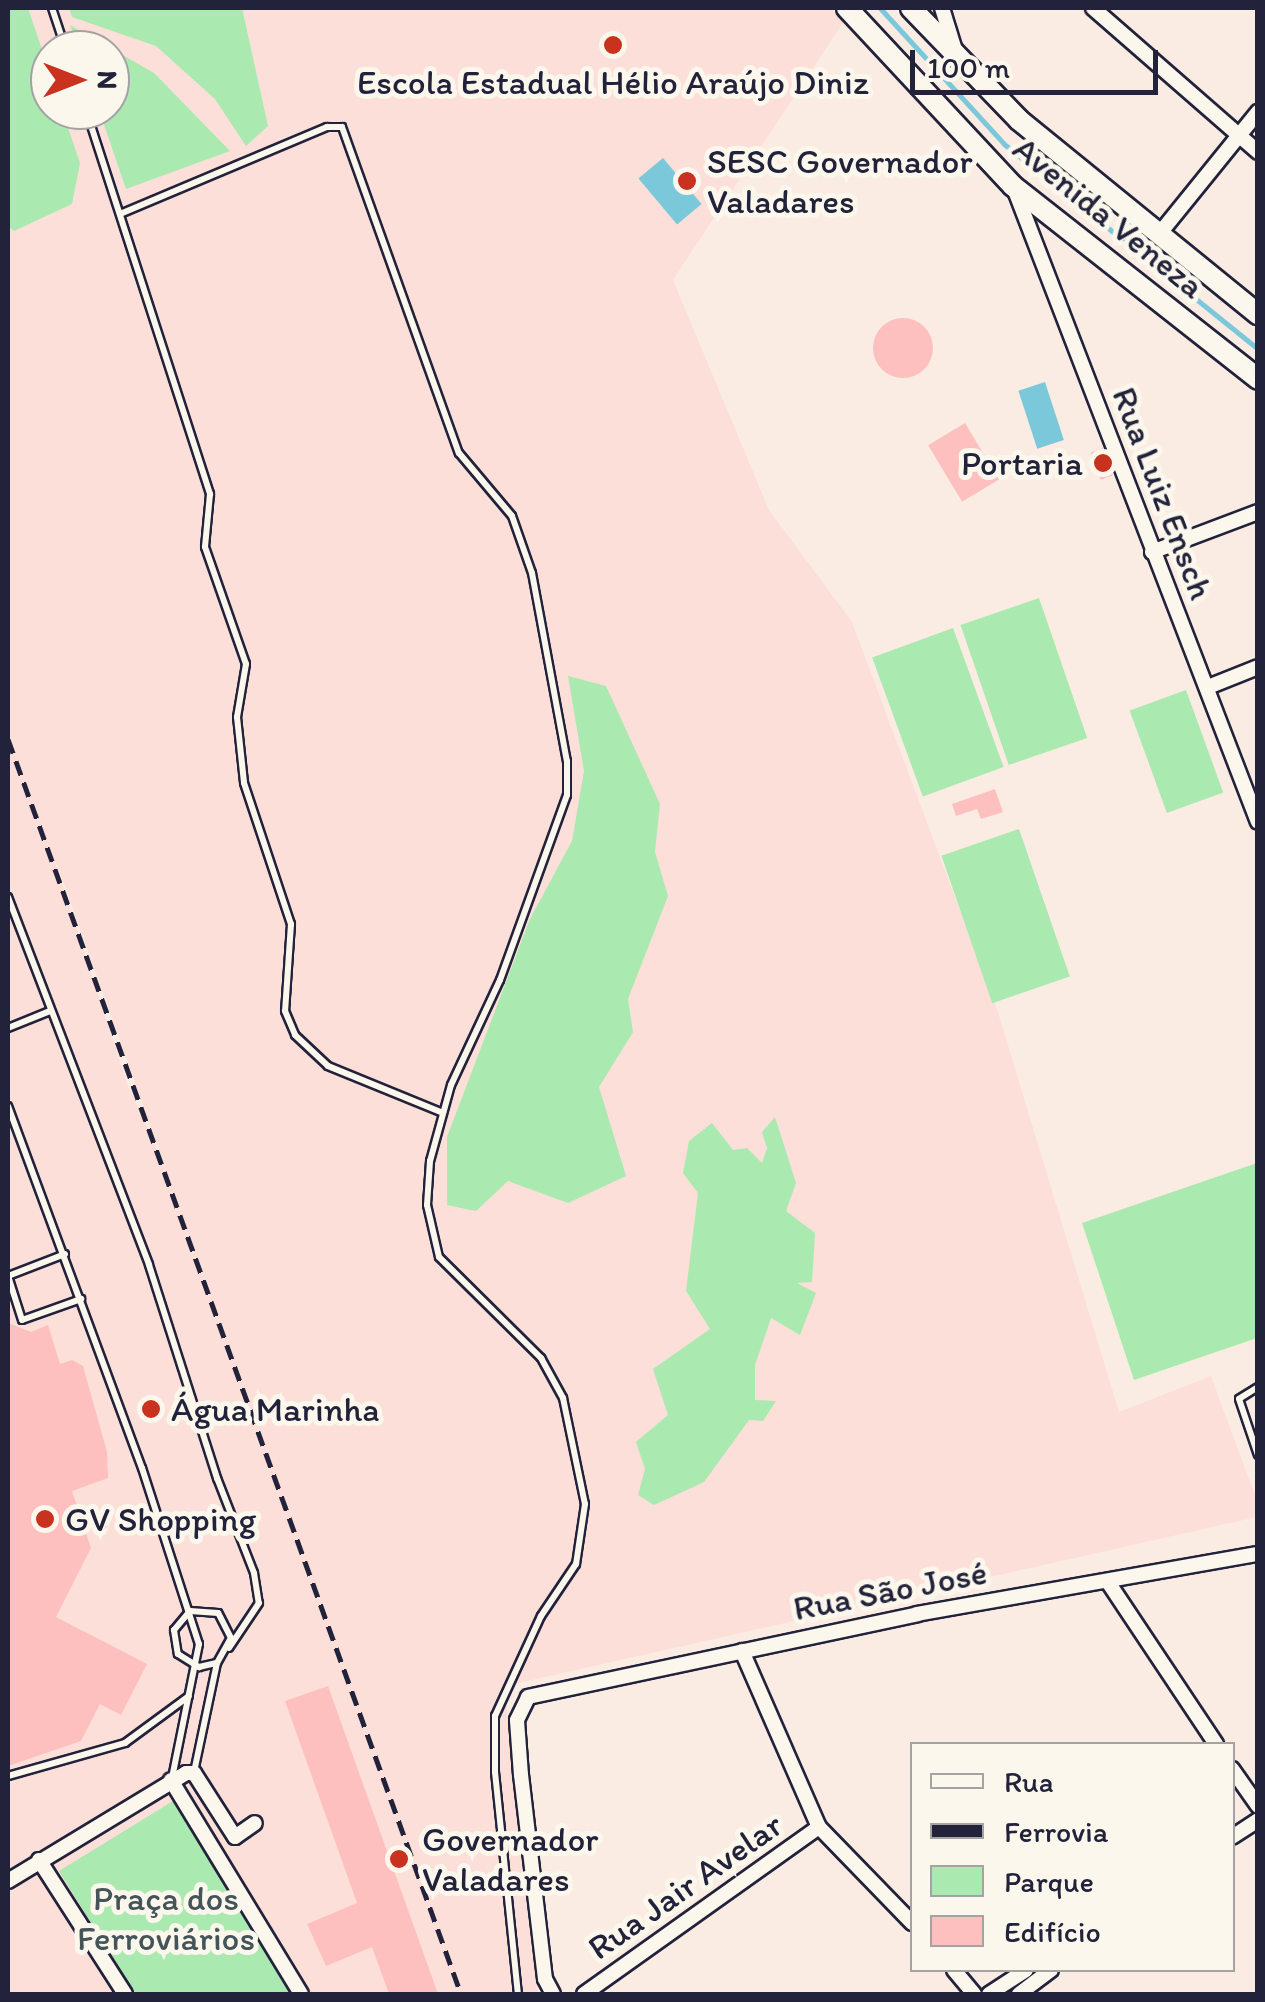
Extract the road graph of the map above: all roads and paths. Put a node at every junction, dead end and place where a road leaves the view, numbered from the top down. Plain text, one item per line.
1 (847, 8) edge
2 (911, 8) edge
3 (942, 8) edge
4 (1094, 8) edge
5 (957, 58) junction
6 (1258, 112) edge
7 (93, 130) edge
8 (1237, 136) junction
9 (1258, 152) edge
10 (1013, 186) junction
11 (120, 214) junction
12 (1160, 232) junction
13 (1258, 314) edge
14 (1258, 379) edge
15 (1258, 512) edge
16 (1152, 552) junction
17 (1258, 667) edge
18 (1208, 686) junction
19 (1258, 822) edge
20 (8, 899) edge
21 (50, 1011) junction
22 (8, 1028) edge
23 (8, 1106) edge
24 (443, 1113) junction
25 (64, 1254) junction
26 (81, 1299) junction
27 (1258, 1386) edge
28 (1258, 1455) edge
29 (1258, 1554) edge
30 (1108, 1582) junction
31 (190, 1611) junction
32 (229, 1648) junction
33 (742, 1651) junction
34 (217, 1663) junction
35 (199, 1666) junction
36 (190, 1696) junction
37 (1215, 1742) edge
38 (194, 1773) junction
39 (1235, 1773) edge
40 (8, 1776) edge
41 (171, 1780) junction
42 (1258, 1806) edge
43 (1258, 1820) edge
44 (255, 1823) dead end
45 (819, 1828) junction
46 (1235, 1835) edge
47 (38, 1860) junction
48 (8, 1881) edge
49 (910, 1921) edge
50 (956, 1972) edge
51 (1023, 1972) edge
52 (1048, 1972) edge
53 (588, 1993) edge
54 (125, 1994) edge
55 (302, 1994) edge
56 (518, 1994) edge
57 (552, 1994) edge
58 (974, 1994) edge
59 (989, 1994) edge
60 (1019, 1994) edge

1 - 10 main road, Avenida Veneza
2 - 5 main road, Avenida Veneza
3 - 5 street
4 - 8 street
5 - 12 main road, Avenida Veneza
6 - 8 street
7 - 11 lane
8 - 9 street
8 - 12 street
10 - 14 main road, Avenida Veneza
10 - 16 street, Rua Luiz Ensch
11 - 24 lane
11 - 24 lane
12 - 13 main road, Avenida Veneza
15 - 16 street
16 - 18 street, Rua Luiz Ensch
17 - 18 street
18 - 19 street, Rua Luiz Ensch
20 - 21 lane
21 - 22 lane
21 - 32 lane
23 - 25 lane
24 - 56 lane
25 - 26 lane
25 - 26 lane
26 - 31 lane
27 - 28 lane
29 - 30 street, Rua São José
30 - 33 street, Rua São José
30 - 37 street
31 - 32 lane
31 - 35 lane
31 - 35 lane
32 - 34 lane
33 - 45 street
33 - 57 street, Rua São José
34 - 35 lane
34 - 38 lane
35 - 36 lane
36 - 40 lane
36 - 41 lane
38 - 41 street
38 - 44 street
39 - 42 street
41 - 47 street
41 - 55 street
43 - 46 street
45 - 49 street
45 - 53 street, Rua Jair Avelar
47 - 48 street
47 - 54 street
50 - 58 street
51 - 59 street
52 - 60 street

